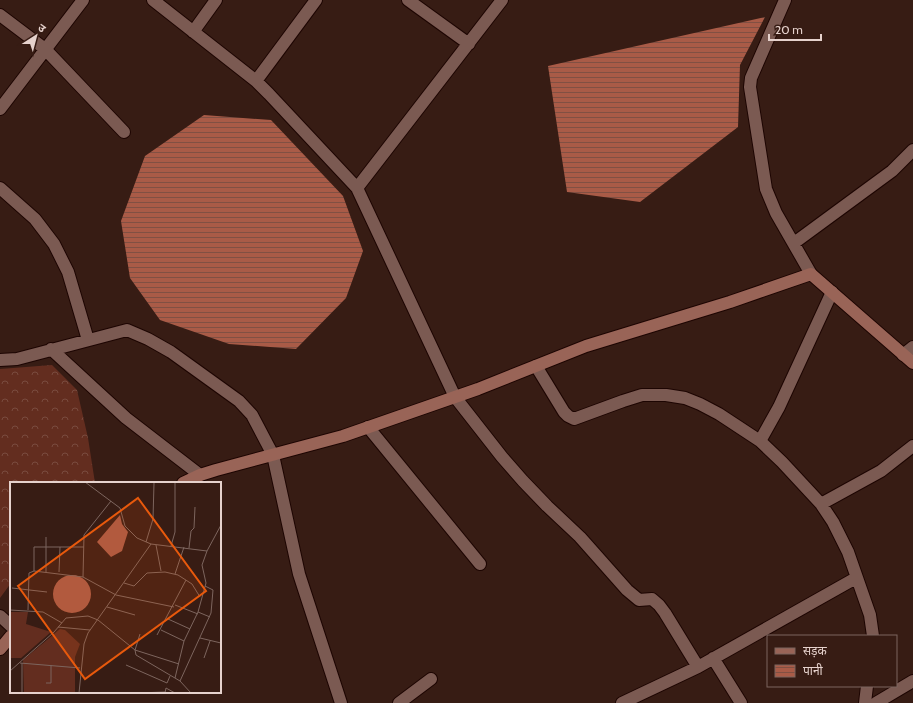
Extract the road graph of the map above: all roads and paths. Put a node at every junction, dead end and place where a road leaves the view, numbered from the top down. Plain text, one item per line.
1 (83, 0) edge
2 (153, 0) edge
3 (216, 0) edge
4 (316, 0) edge
5 (408, 0) edge
6 (502, 0) edge
7 (786, 0) edge
8 (0, 15) edge
9 (193, 32) junction
10 (468, 44) junction
11 (46, 49) junction
12 (256, 81) junction
13 (0, 109) edge
14 (124, 132) dead end
15 (913, 150) edge
16 (0, 188) edge
17 (357, 188) junction
18 (794, 243) junction
19 (811, 274) junction
20 (832, 292) junction
21 (88, 340) junction
22 (913, 347) edge
23 (51, 349) junction
24 (903, 355) junction
25 (0, 360) edge
26 (913, 363) edge
27 (536, 366) junction
28 (455, 397) junction
29 (368, 427) junction
30 (760, 441) junction
31 (913, 446) edge
32 (273, 455) junction
33 (200, 475) junction
34 (185, 482) edge
35 (821, 504) junction
36 (480, 564) dead end
37 (856, 578) junction
38 (0, 616) edge
39 (10, 625) edge
40 (873, 635) edge
41 (10, 637) edge
42 (0, 649) edge
43 (713, 658) junction
44 (698, 667) junction
45 (431, 679) dead end
46 (913, 681) edge
47 (867, 687) edge
48 (626, 702) edge
49 (341, 703) edge
50 (399, 703) edge
51 (741, 703) edge
52 (865, 703) edge
53 (876, 703) edge

1 - 11 street
2 - 9 street
3 - 9 street
4 - 12 street
5 - 10 street
6 - 10 street
7 - 18 street
8 - 11 street
9 - 12 street
10 - 17 street
11 - 13 street
11 - 14 street
12 - 17 street
15 - 18 street
16 - 21 street
17 - 28 street
18 - 19 street
19 - 20 street
19 - 27 street
20 - 24 street
20 - 30 street
21 - 23 street
21 - 32 street
22 - 24 street
23 - 25 street
23 - 33 street
24 - 26 street
27 - 28 street
27 - 30 street
28 - 29 street
28 - 44 street
29 - 32 street
29 - 36 street
30 - 35 street
31 - 35 street
32 - 33 street
32 - 49 street
33 - 34 street
35 - 37 street
37 - 40 street
37 - 43 street
38 - 39 street
41 - 42 street
43 - 44 street
43 - 51 street
44 - 48 street
45 - 50 street
46 - 53 street
47 - 52 street

